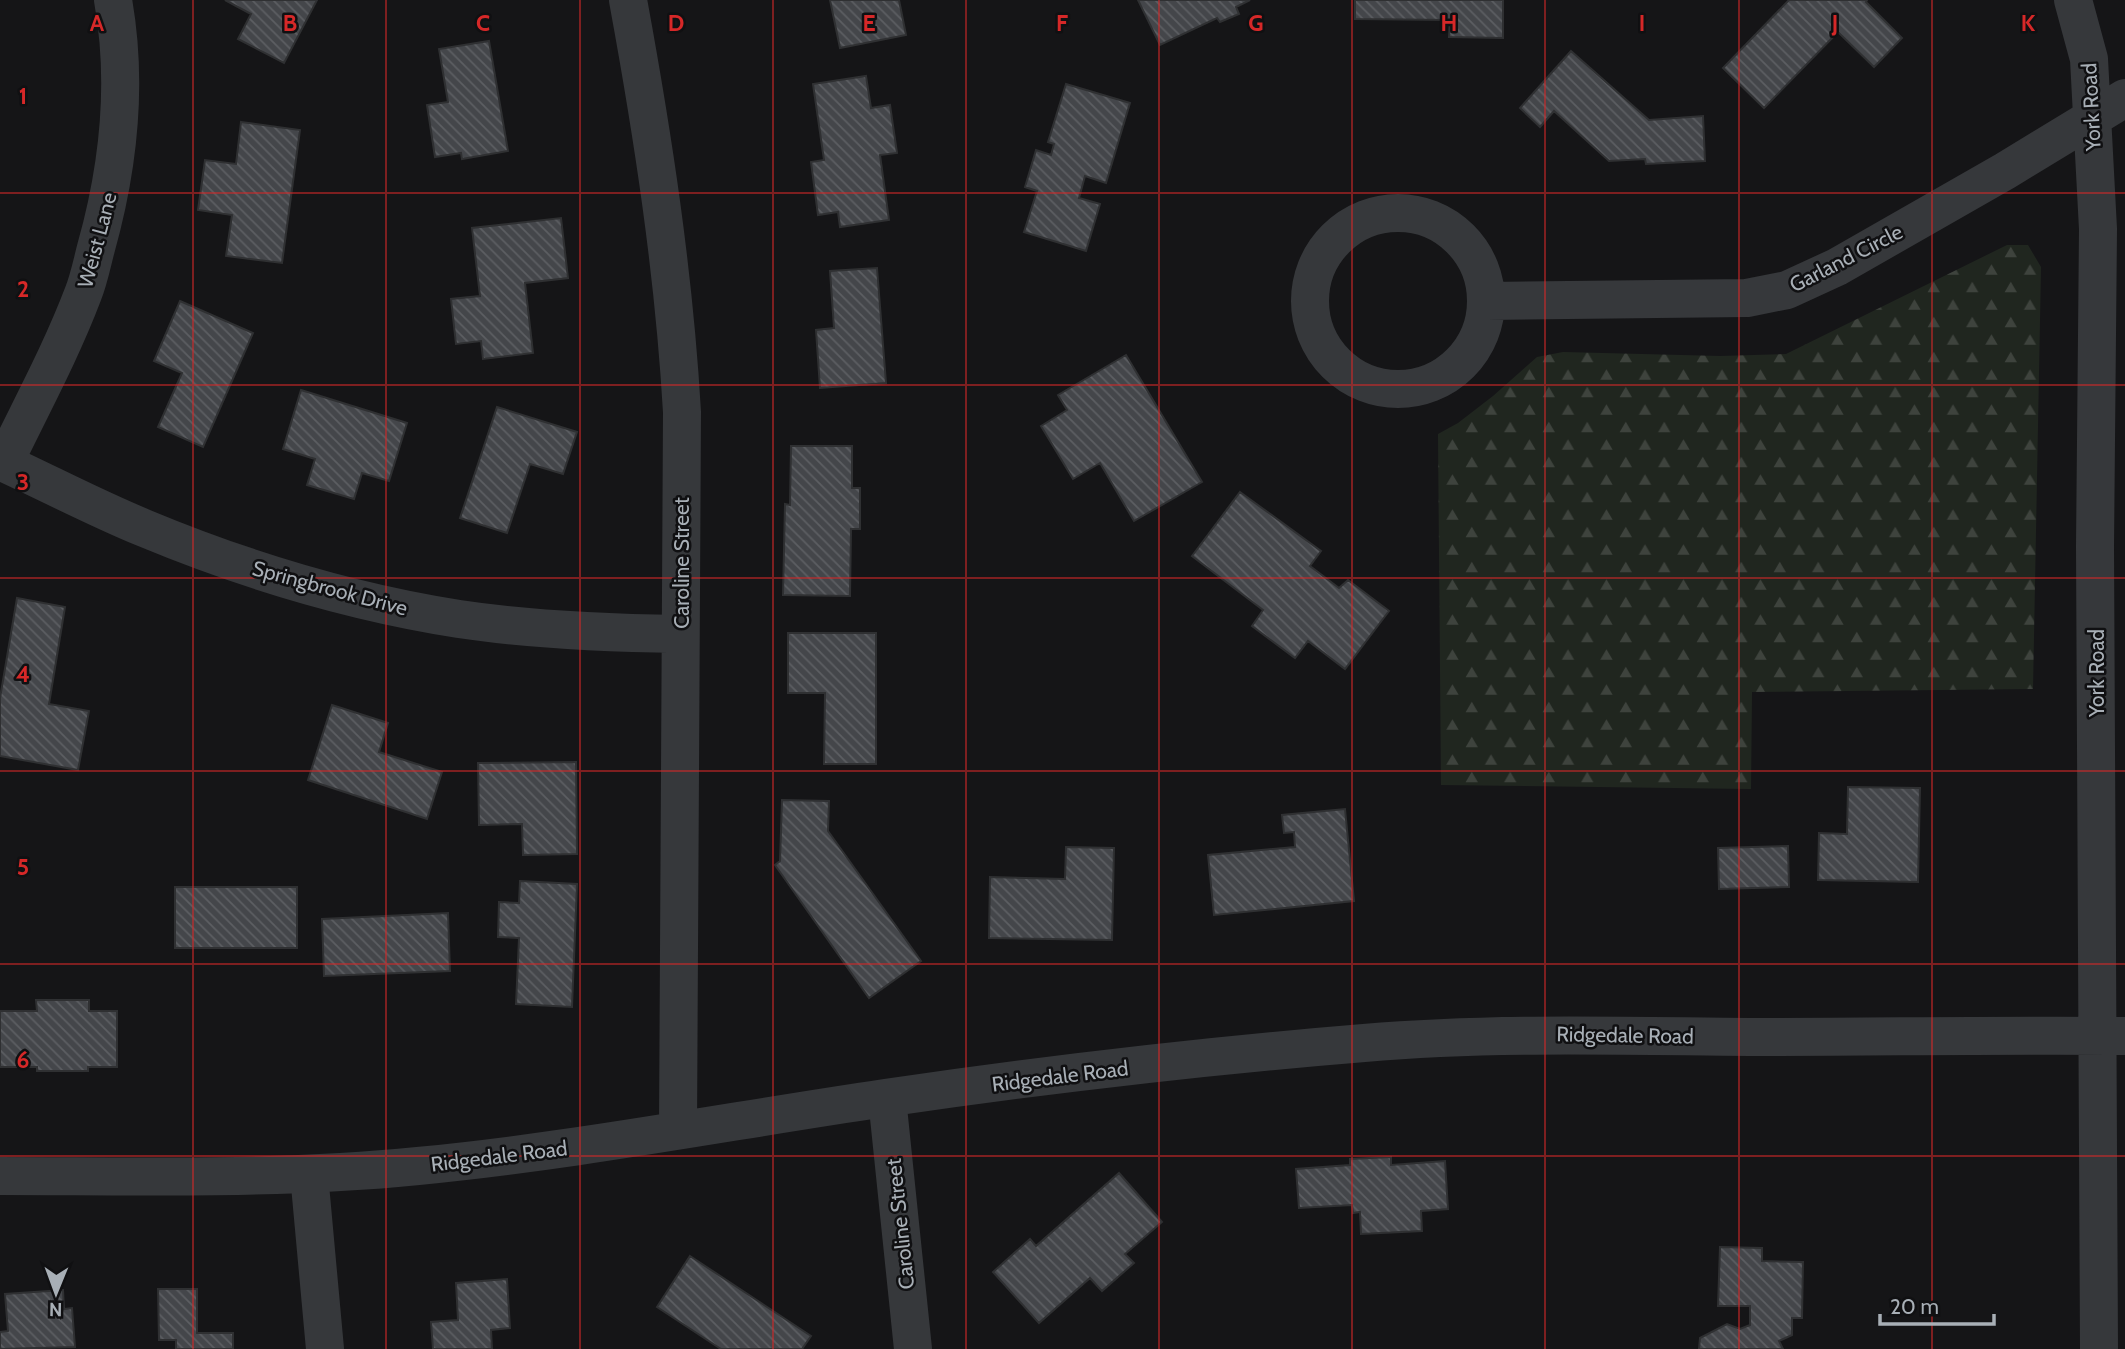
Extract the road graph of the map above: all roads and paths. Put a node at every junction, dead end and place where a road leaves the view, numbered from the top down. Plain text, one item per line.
1 (113, 0) edge
2 (628, 0) edge
3 (2073, 0) edge
4 (2125, 98) edge
5 (2093, 118) junction
6 (1487, 301) junction
7 (2, 462) edge
8 (680, 634) junction
9 (2111, 1036) edge
10 (887, 1098) junction
11 (678, 1129) junction
12 (309, 1174) junction
13 (0, 1176) edge
14 (325, 1349) edge
15 (913, 1349) edge
16 (2099, 1349) edge

1 - 7 street, Weist Lane
2 - 8 street, Caroline Street
3 - 5 street, York Road
4 - 5 street, Garland Circle
5 - 6 street, Garland Circle
5 - 9 street, York Road
6 - 6 street
7 - 8 street, Springbrook Drive
8 - 11 street, Caroline Street
9 - 10 street, Ridgedale Road
9 - 16 street, York Road
10 - 11 street, Ridgedale Road
10 - 15 street, Caroline Street
11 - 12 street, Ridgedale Road
12 - 13 street, Ridgedale Road
12 - 14 street

